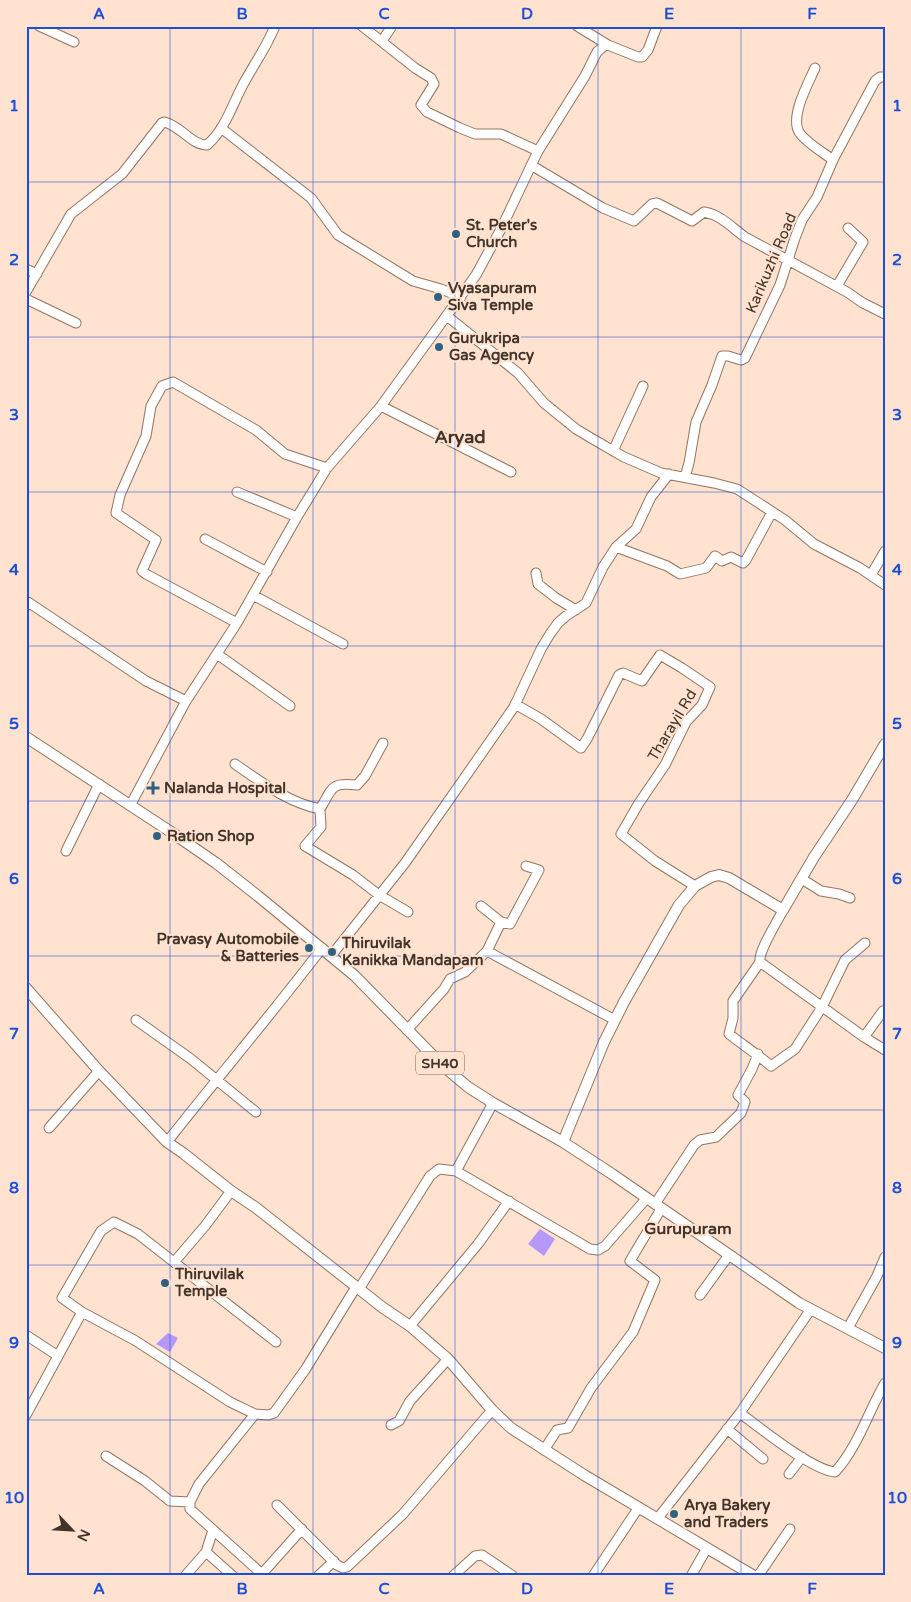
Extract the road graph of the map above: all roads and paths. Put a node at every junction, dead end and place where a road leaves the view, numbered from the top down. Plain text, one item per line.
1 (39, 26) edge
2 (275, 26) edge
3 (362, 26) edge
4 (392, 26) edge
5 (577, 26) edge
6 (656, 26) edge
7 (382, 41) junction
8 (74, 42) dead end
9 (608, 44) junction
10 (815, 68) dead end
11 (885, 77) edge
12 (221, 128) junction
13 (538, 151) junction
14 (833, 160) junction
15 (530, 165) junction
16 (848, 228) dead end
17 (788, 261) junction
18 (26, 269) edge
19 (37, 274) junction
20 (837, 286) junction
21 (26, 292) edge
22 (461, 298) junction
23 (26, 299) edge
24 (885, 314) edge
25 (447, 316) junction
26 (76, 323) dead end
27 (643, 386) dead end
28 (381, 406) junction
29 (613, 451) junction
30 (327, 468) junction
31 (510, 472) dead end
32 (669, 474) junction
33 (685, 477) junction
34 (237, 492) dead end
35 (772, 512) junction
36 (297, 517) junction
37 (205, 539) dead end
38 (616, 547) junction
39 (885, 551) edge
40 (267, 572) junction
41 (536, 573) dead end
42 (870, 575) junction
43 (885, 585) edge
44 (253, 595) junction
45 (26, 606) edge
46 (576, 610) junction
47 (237, 623) junction
48 (343, 644) dead end
49 (216, 654) junction
50 (186, 701) junction
51 (515, 704) junction
52 (290, 706) dead end
53 (26, 737) edge
54 (383, 743) dead end
55 (885, 744) edge
56 (235, 764) dead end
57 (99, 784) junction
58 (131, 804) junction
59 (320, 808) junction
60 (66, 851) dead end
61 (526, 866) dead end
62 (802, 878) junction
63 (695, 886) junction
64 (379, 895) junction
65 (850, 898) dead end
66 (481, 906) dead end
67 (783, 910) junction
68 (408, 912) dead end
69 (501, 922) junction
70 (865, 943) dead end
71 (322, 948) junction
72 (487, 951) junction
73 (331, 956) junction
74 (760, 962) junction
75 (26, 988) edge
76 (822, 1007) junction
77 (883, 1011) dead end
78 (136, 1020) dead end
79 (615, 1020) junction
80 (407, 1030) junction
81 (864, 1037) junction
82 (885, 1050) edge
83 (758, 1054) junction
84 (99, 1071) junction
85 (216, 1080) junction
86 (493, 1103) junction
87 (256, 1112) dead end
88 (49, 1128) dead end
89 (167, 1142) junction
90 (563, 1142) junction
91 (456, 1171) junction
92 (231, 1191) junction
93 (509, 1201) junction
94 (654, 1204) junction
95 (729, 1255) junction
96 (885, 1257) edge
97 (175, 1261) junction
98 (357, 1288) junction
99 (700, 1295) dead end
100 (811, 1309) junction
101 (82, 1312) junction
102 (410, 1326) junction
103 (848, 1328) junction
104 (26, 1335) edge
105 (276, 1342) dead end
106 (885, 1348) edge
107 (58, 1356) junction
108 (448, 1360) junction
109 (885, 1383) edge
110 (492, 1410) junction
111 (740, 1413) junction
112 (256, 1414) junction
113 (26, 1416) edge
114 (391, 1425) dead end
115 (727, 1430) junction
116 (544, 1450) junction
117 (106, 1456) dead end
118 (802, 1457) junction
119 (763, 1459) dead end
120 (790, 1474) dead end
121 (190, 1502) junction
122 (277, 1505) dead end
123 (640, 1507) junction
124 (658, 1518) junction
125 (302, 1529) junction
126 (790, 1529) dead end
127 (213, 1530) junction
128 (707, 1548) junction
129 (206, 1552) junction
130 (334, 1562) junction
131 (261, 1575) edge
132 (184, 1576) edge
133 (233, 1576) edge
134 (318, 1576) edge
135 (453, 1576) edge
136 (513, 1576) edge
137 (593, 1576) edge
138 (690, 1576) edge
139 (754, 1576) edge
140 (758, 1576) edge

1 - 8 street
2 - 12 street
3 - 7 street
4 - 7 street
5 - 9 street
6 - 9 street
7 - 13 street
9 - 13 street
10 - 14 street
11 - 14 street, Karikuzhi Road
12 - 19 street
12 - 22 street
13 - 15 street
14 - 17 street, Karikuzhi Road
15 - 17 street
15 - 22 street
16 - 20 street
17 - 20 street
17 - 33 street, Karikuzhi Road
18 - 19 street
19 - 21 street
20 - 24 street
22 - 25 street
23 - 26 street
25 - 28 street
25 - 29 street
27 - 29 street
28 - 30 street
28 - 31 street
29 - 32 street
30 - 36 street
30 - 47 street
32 - 33 street
32 - 38 street
33 - 35 street
34 - 36 street
35 - 38 street
35 - 42 street
36 - 40 street
37 - 40 street
38 - 46 street
39 - 42 street
40 - 44 street
41 - 46 street
42 - 43 street
44 - 47 street
44 - 48 street
45 - 50 street
46 - 51 street
47 - 49 street
49 - 50 street
49 - 52 street
50 - 58 street
51 - 63 street, Tharayil Rd
51 - 64 street
53 - 57 main road, SH40
54 - 59 street
55 - 62 main road
56 - 59 street
57 - 58 main road, SH40
57 - 60 street
58 - 71 main road, SH40
59 - 64 street
61 - 69 street
62 - 65 street
62 - 67 main road
63 - 67 main road
63 - 79 main road
64 - 68 street
64 - 73 street
66 - 69 street
67 - 74 street
69 - 72 street
70 - 76 street
71 - 73 main road, SH40
71 - 85 street
72 - 79 street
72 - 80 street
73 - 80 main road, SH40
74 - 76 street
74 - 83 street
75 - 84 main road
76 - 81 street
76 - 83 street
77 - 81 street
78 - 85 street
79 - 90 main road
80 - 86 main road, SH40
81 - 82 street
83 - 94 street
84 - 88 street
84 - 89 main road
85 - 87 street
85 - 89 street
86 - 90 main road, SH40
86 - 91 street
89 - 92 main road
90 - 94 main road, SH40
91 - 93 street
91 - 98 street
92 - 97 street
92 - 98 main road
93 - 94 street
93 - 102 street
94 - 95 main road, SH40
94 - 116 street
95 - 99 street
95 - 100 main road, SH40
96 - 103 street
97 - 101 street
97 - 105 street
98 - 102 main road
98 - 112 street
100 - 103 main road, SH40
100 - 111 street
101 - 107 street
101 - 112 street
102 - 108 main road
103 - 106 main road, SH40
104 - 107 street
107 - 113 street
108 - 110 main road
108 - 114 street
109 - 118 street
110 - 116 main road
110 - 130 street
111 - 115 street
111 - 118 street
112 - 121 street
115 - 119 street
115 - 124 street
116 - 123 main road
117 - 121 street
118 - 120 street
121 - 127 street
122 - 125 street
123 - 124 main road
123 - 137 street
124 - 128 main road
125 - 130 street
125 - 131 street
126 - 140 street
127 - 129 street
127 - 131 street
128 - 138 street
128 - 139 main road
129 - 132 street
129 - 133 street
130 - 134 street
135 - 136 street

